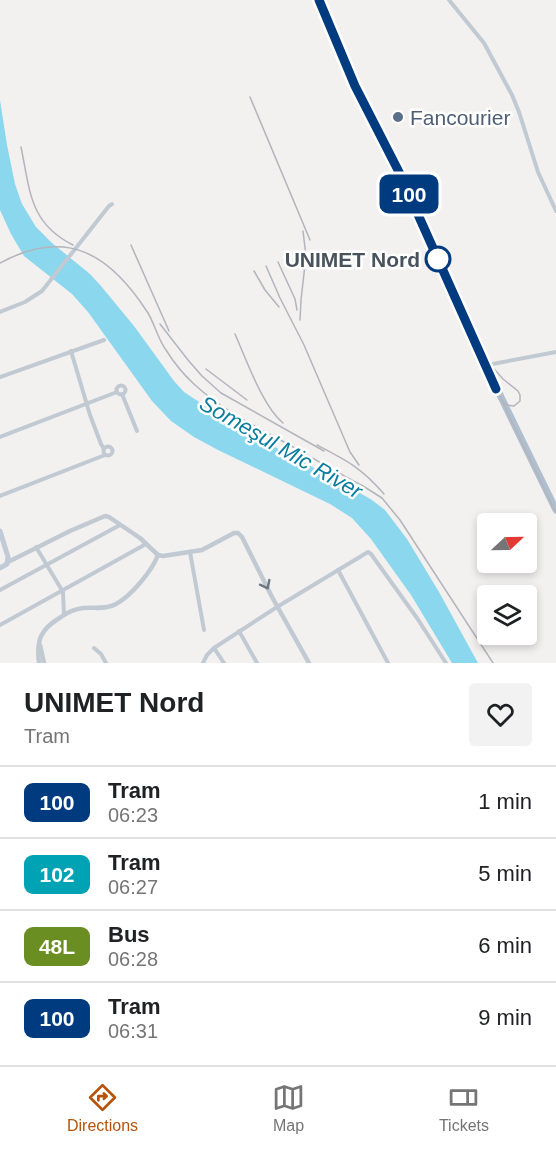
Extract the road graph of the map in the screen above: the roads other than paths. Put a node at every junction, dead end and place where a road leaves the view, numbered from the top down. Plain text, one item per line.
1 (319, 0) edge
2 (449, 0) edge
3 (112, 204) dead end
4 (556, 211) edge
5 (0, 312) edge
6 (104, 340) dead end
7 (71, 351) junction
8 (556, 352) edge
9 (487, 365) junction
10 (0, 376) edge
11 (117, 392) junction
12 (123, 394) junction
13 (87, 404) junction
14 (137, 431) dead end
15 (0, 437) edge
16 (104, 448) junction
17 (105, 455) junction
18 (0, 496) edge
19 (556, 510) edge
20 (120, 525) junction
21 (0, 531) edge
22 (146, 544) junction
23 (36, 547) junction
24 (190, 552) junction
25 (158, 555) junction
26 (8, 562) junction
27 (47, 564) junction
28 (0, 568) edge
29 (338, 570) junction
30 (0, 590) edge
31 (63, 591) junction
32 (278, 606) junction
33 (64, 615) junction
34 (0, 625) edge
35 (204, 630) dead end
36 (239, 631) junction
37 (39, 643) junction
38 (94, 648) dead end
39 (214, 648) junction
40 (39, 663) edge
41 (44, 663) edge
42 (106, 663) edge
43 (203, 663) edge
44 (224, 663) edge
45 (257, 663) edge
46 (309, 663) edge
47 (388, 663) edge
48 (446, 663) edge

1 - 9 main road
2 - 4 street
3 - 5 street
6 - 7 street
7 - 10 street
7 - 13 street
8 - 9 street
9 - 19 main road
11 - 12 street
11 - 12 street
11 - 13 street
12 - 14 street
13 - 15 street
13 - 16 street
16 - 17 street
16 - 17 street
17 - 18 street
20 - 22 street
20 - 23 street
20 - 27 street
21 - 26 main road
22 - 25 street
22 - 31 street
23 - 26 street
23 - 27 street
24 - 25 street
24 -> 32 street
24 - 35 street
25 - 33 street
26 - 28 main road
27 - 30 street
27 - 31 street
29 - 32 street
29 - 47 street
29 - 48 street
31 - 33 street
31 - 34 street
32 - 36 street
32 - 46 street
33 - 37 street
36 - 39 street
36 - 45 street
37 - 40 street
37 - 41 street
38 - 42 street
39 - 43 street
39 - 44 street

